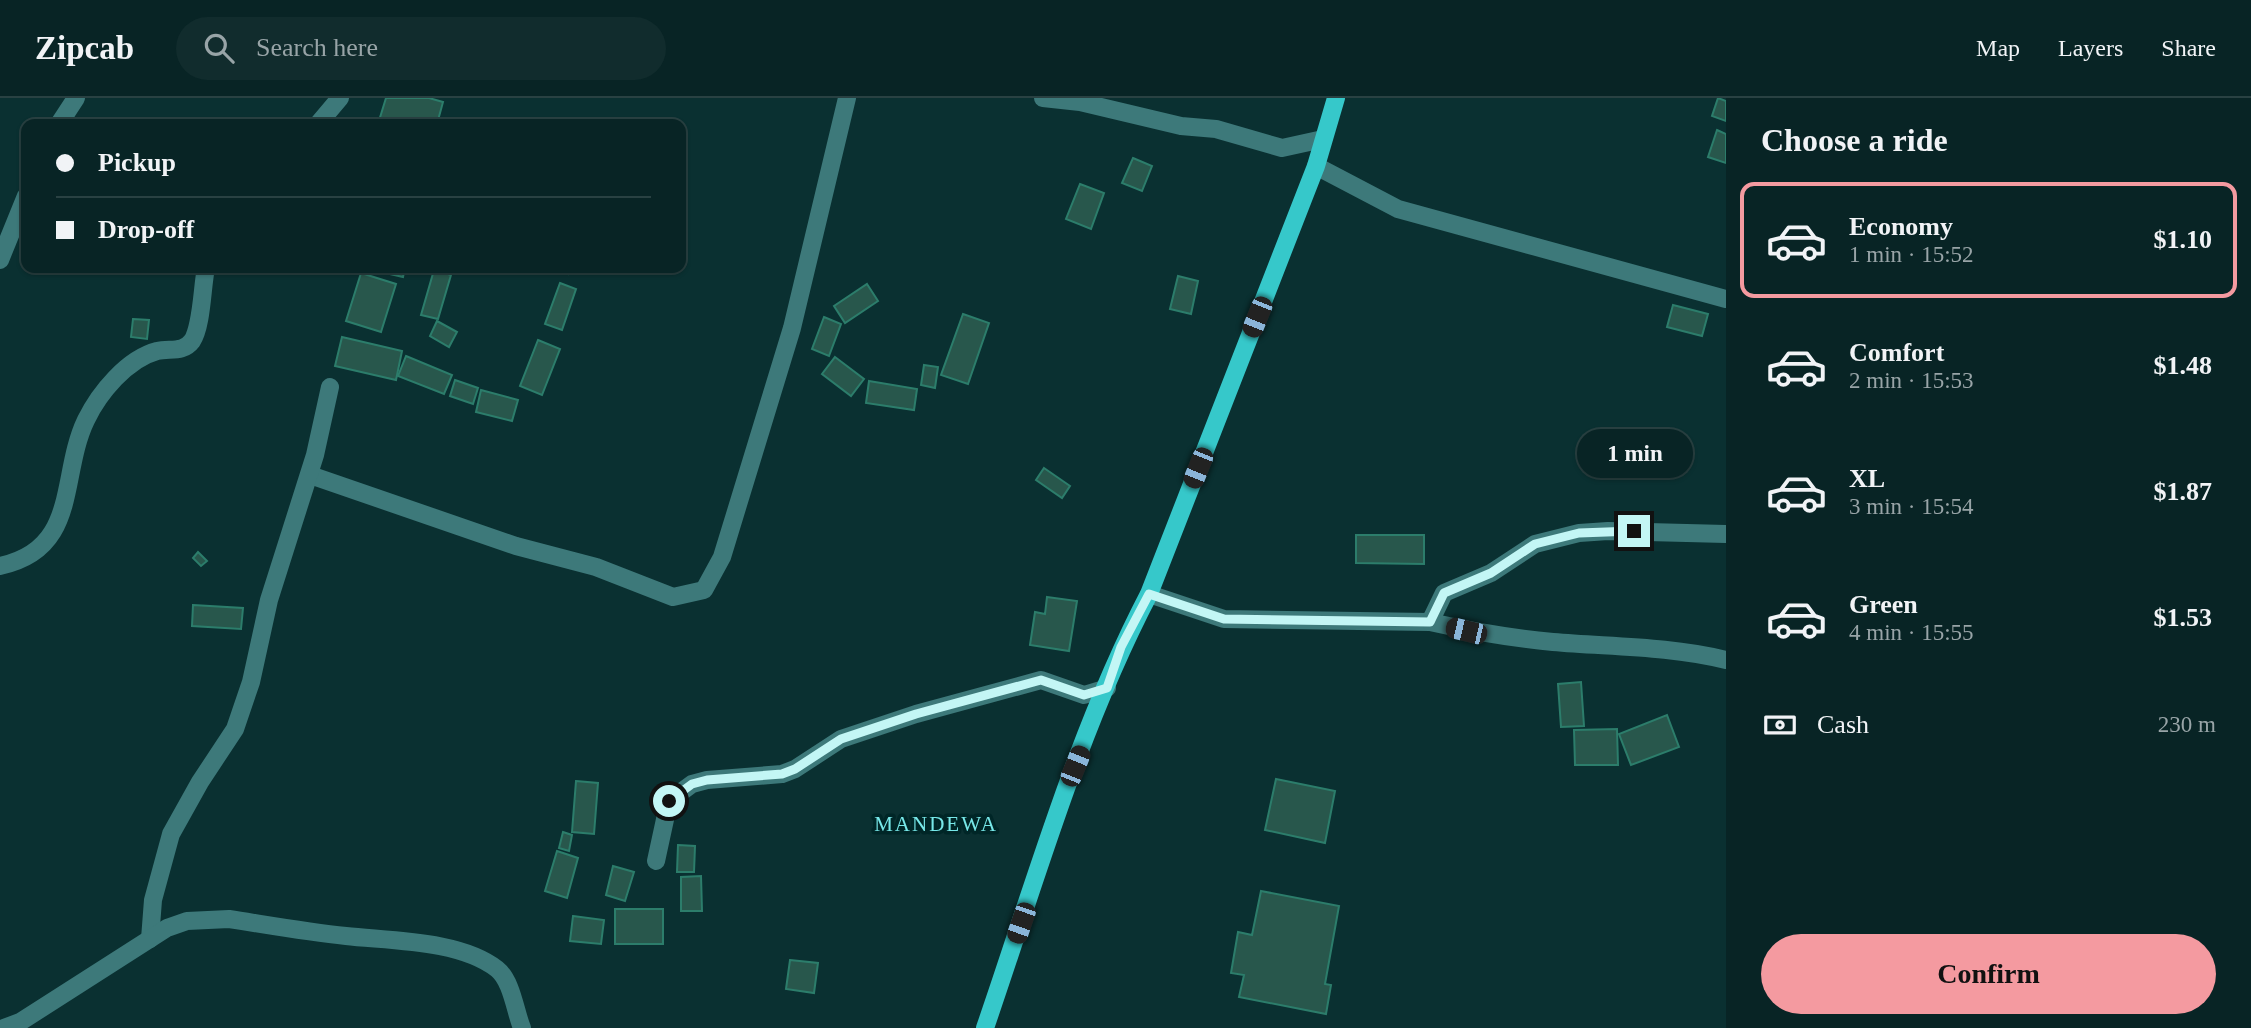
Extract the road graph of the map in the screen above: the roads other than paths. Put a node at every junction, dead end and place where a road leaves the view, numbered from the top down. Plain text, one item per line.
1 (76, 98) edge
2 (340, 98) edge
3 (847, 98) edge
4 (1043, 98) edge
5 (1336, 98) edge
6 (62, 119) edge
7 (322, 119) edge
8 (1323, 139) junction
9 (1316, 166) junction
10 (21, 208) edge
11 (0, 260) edge
12 (205, 273) edge
13 (1726, 299) edge
14 (330, 387) dead end
15 (310, 475) junction
16 (1726, 534) edge
17 (0, 566) edge
18 (1149, 594) junction
19 (1430, 622) junction
20 (1726, 660) edge
21 (1107, 688) junction
22 (656, 861) dead end
23 (150, 939) junction
24 (4, 1028) edge
25 (522, 1028) edge
26 (985, 1028) edge

1 - 6 street
2 - 7 street
3 - 15 street
4 - 8 street
5 - 8 main road
8 - 9 main road
9 - 13 street
9 - 18 main road
10 - 11 street
12 - 17 street
14 - 15 street
15 - 23 street
16 - 19 street
18 - 19 street
18 - 21 main road
19 - 20 street
21 - 22 street
21 - 26 main road
23 - 24 street
23 - 25 street

